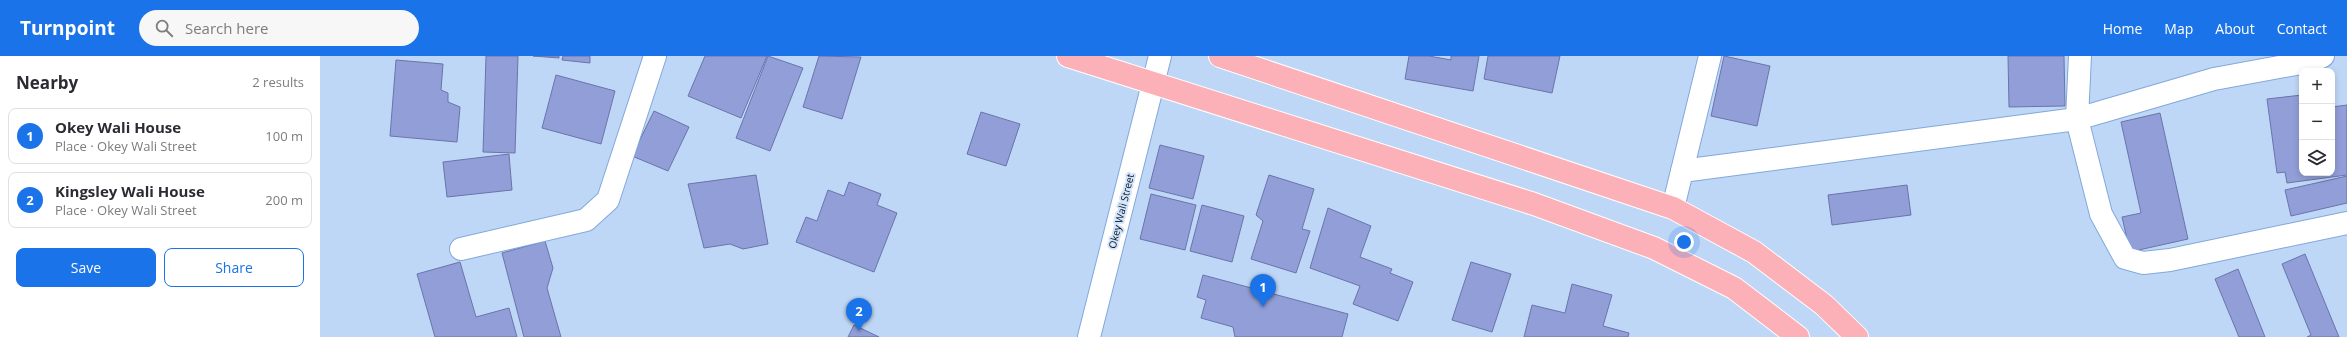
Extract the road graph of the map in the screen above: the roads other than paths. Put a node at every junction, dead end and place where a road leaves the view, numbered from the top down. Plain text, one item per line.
1 (655, 56) edge
2 (1068, 56) edge
3 (1160, 56) edge
4 (1220, 56) edge
5 (1710, 56) edge
6 (2080, 56) edge
7 (2324, 56) edge
8 (1153, 84) junction
9 (2076, 120) junction
10 (1682, 171) junction
11 (1673, 208) junction
12 (2347, 223) edge
13 (461, 249) dead end
14 (1089, 337) edge
15 (1798, 337) edge
16 (1857, 337) edge

1 - 13 street
2 - 8 main road
3 - 8 street, Okey Wali Street
4 - 11 main road
5 - 10 street
6 - 9 street
7 - 9 street
8 - 14 street, Okey Wali Street
8 - 15 main road
9 - 10 street
9 - 12 street
10 - 11 street
11 - 16 main road

